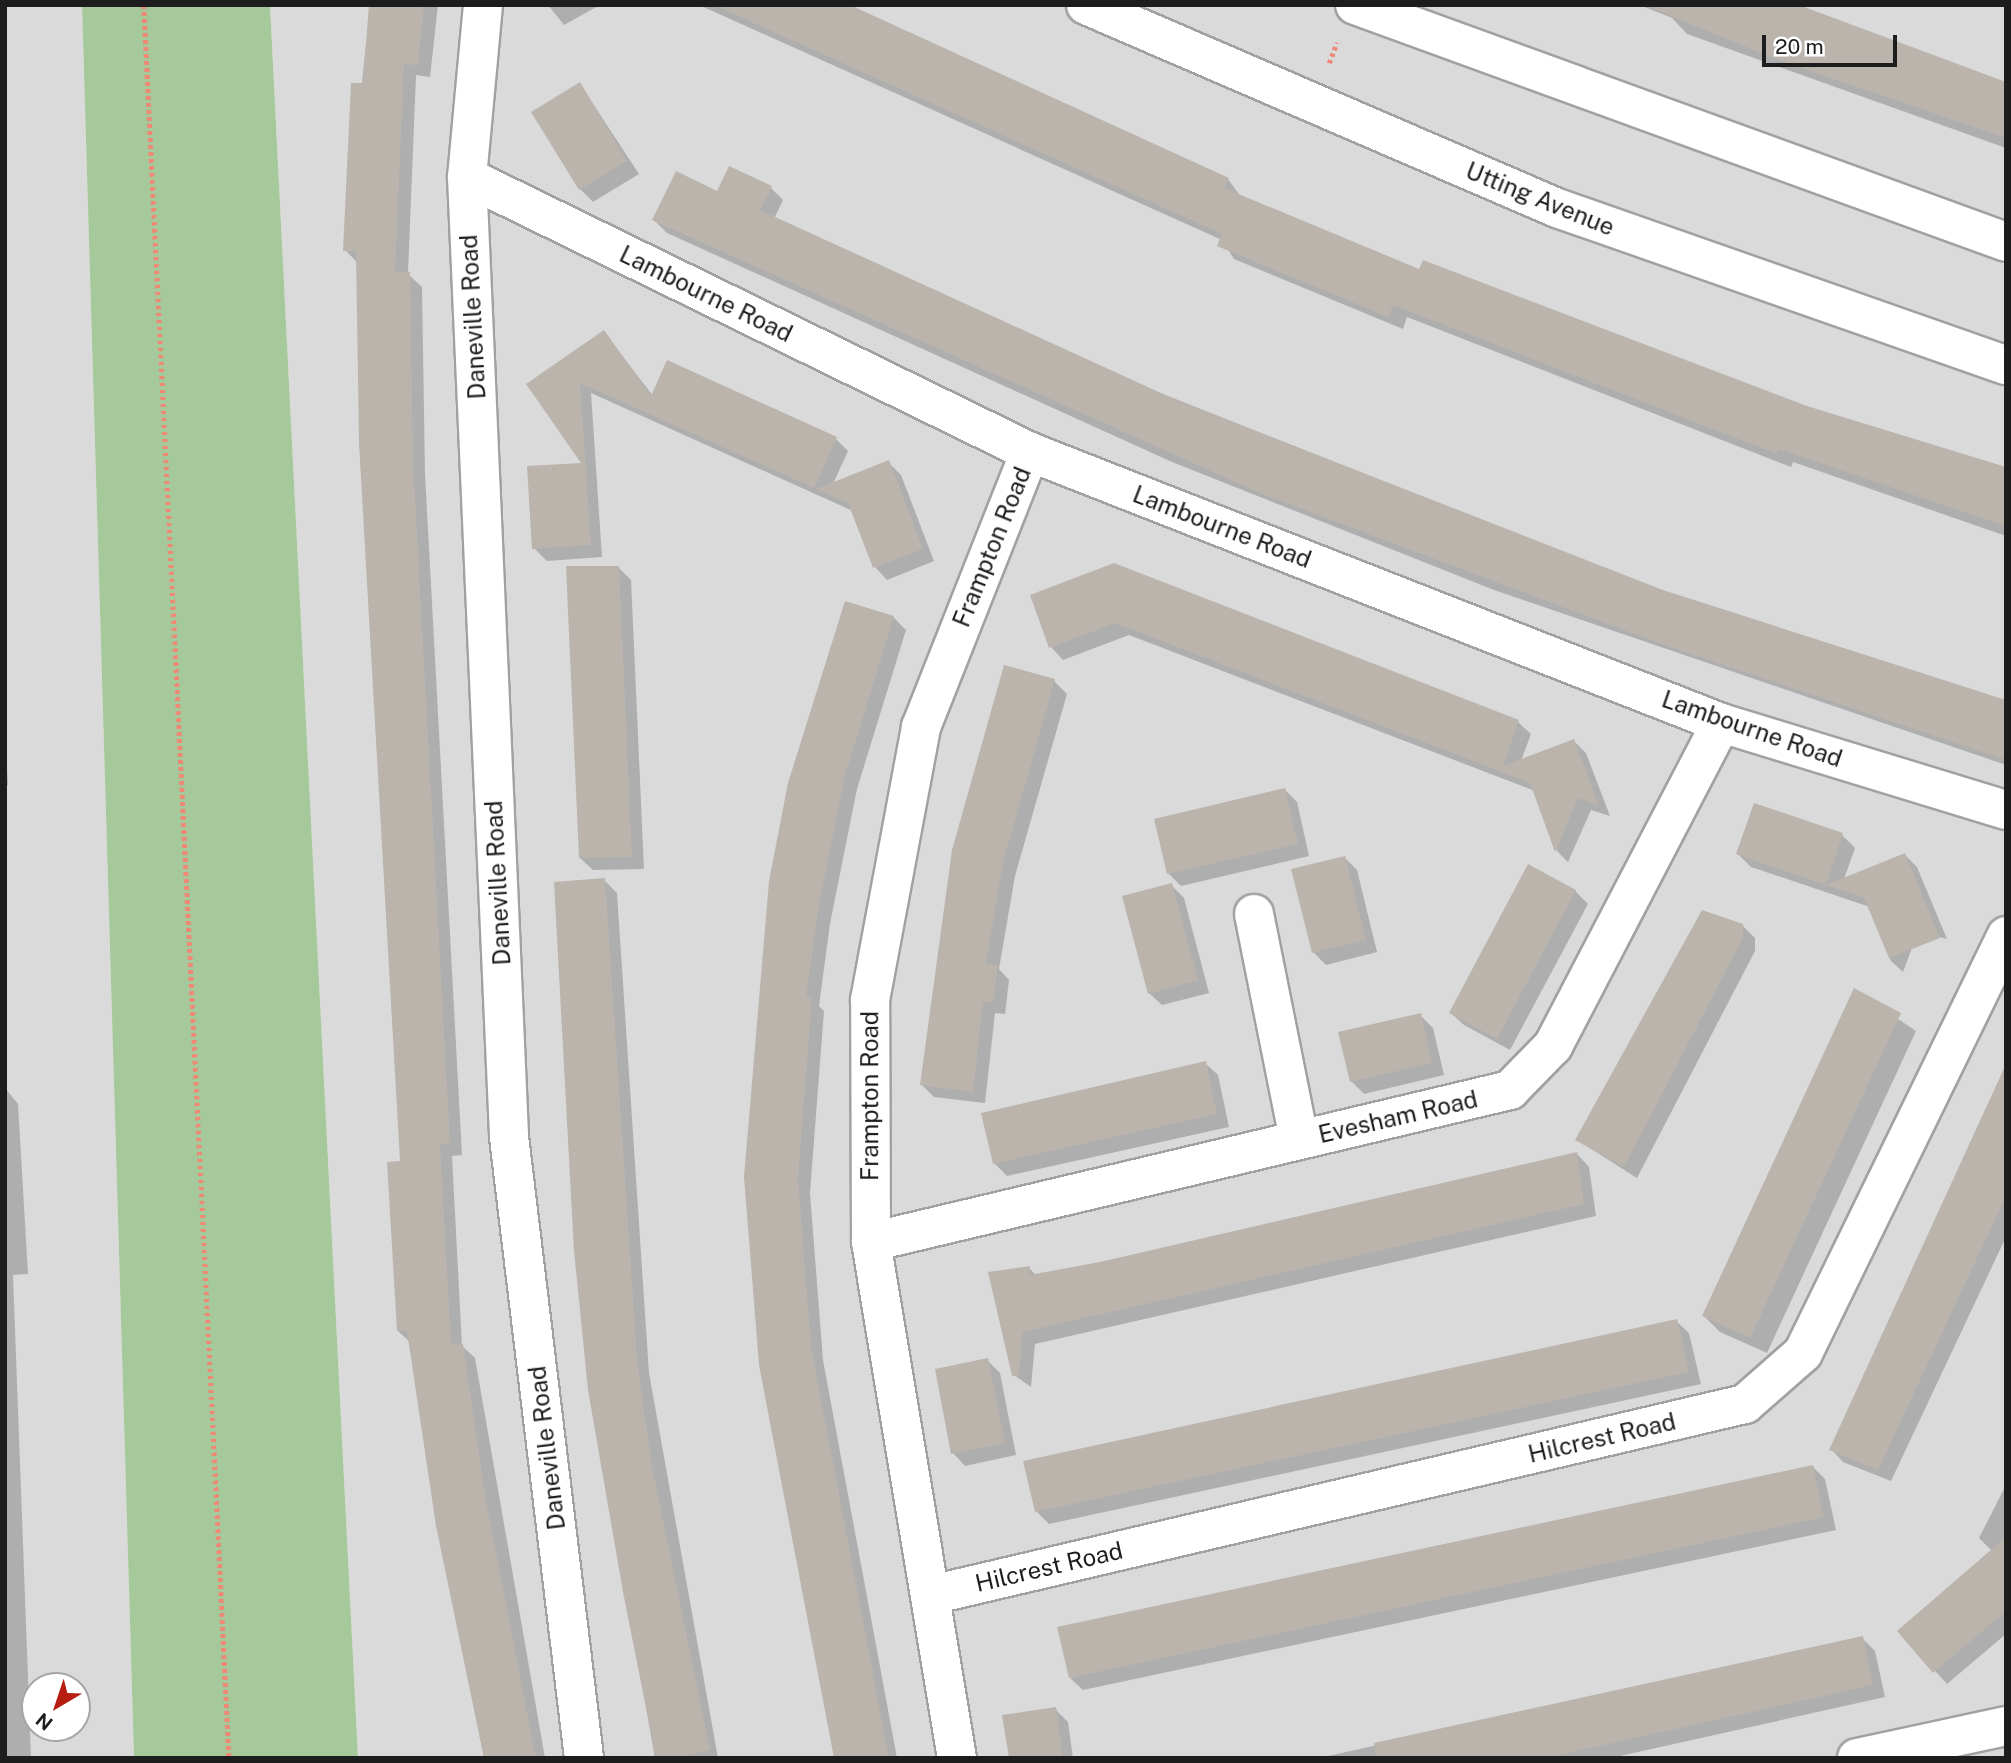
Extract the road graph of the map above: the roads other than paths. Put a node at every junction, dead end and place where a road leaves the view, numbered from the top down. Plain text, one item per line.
1 (482, 5) edge
2 (1086, 5) edge
3 (1348, 18) edge
4 (467, 177) junction
5 (2006, 242) edge
6 (2006, 365) edge
7 (1030, 452) junction
8 (1721, 723) junction
9 (2006, 810) edge
10 (1254, 914) dead end
11 (2006, 936) edge
12 (1299, 1140) junction
13 (871, 1242) junction
14 (931, 1595) junction
15 (2006, 1726) edge
16 (584, 1758) edge
17 (957, 1758) edge
18 (1857, 1758) edge

1 - 4 street, Daneville Road
2 - 6 street, Utting Avenue
3 - 5 street
4 - 7 street, Lambourne Road
4 - 16 street, Daneville Road
7 - 8 street, Lambourne Road
7 - 13 street, Frampton Road
8 - 9 street, Lambourne Road
8 - 12 street, Evesham Road
10 - 12 street
11 - 14 street, Hilcrest Road
12 - 13 street, Evesham Road
13 - 14 street, Frampton Road
14 - 17 street, Frampton Road
15 - 18 street

